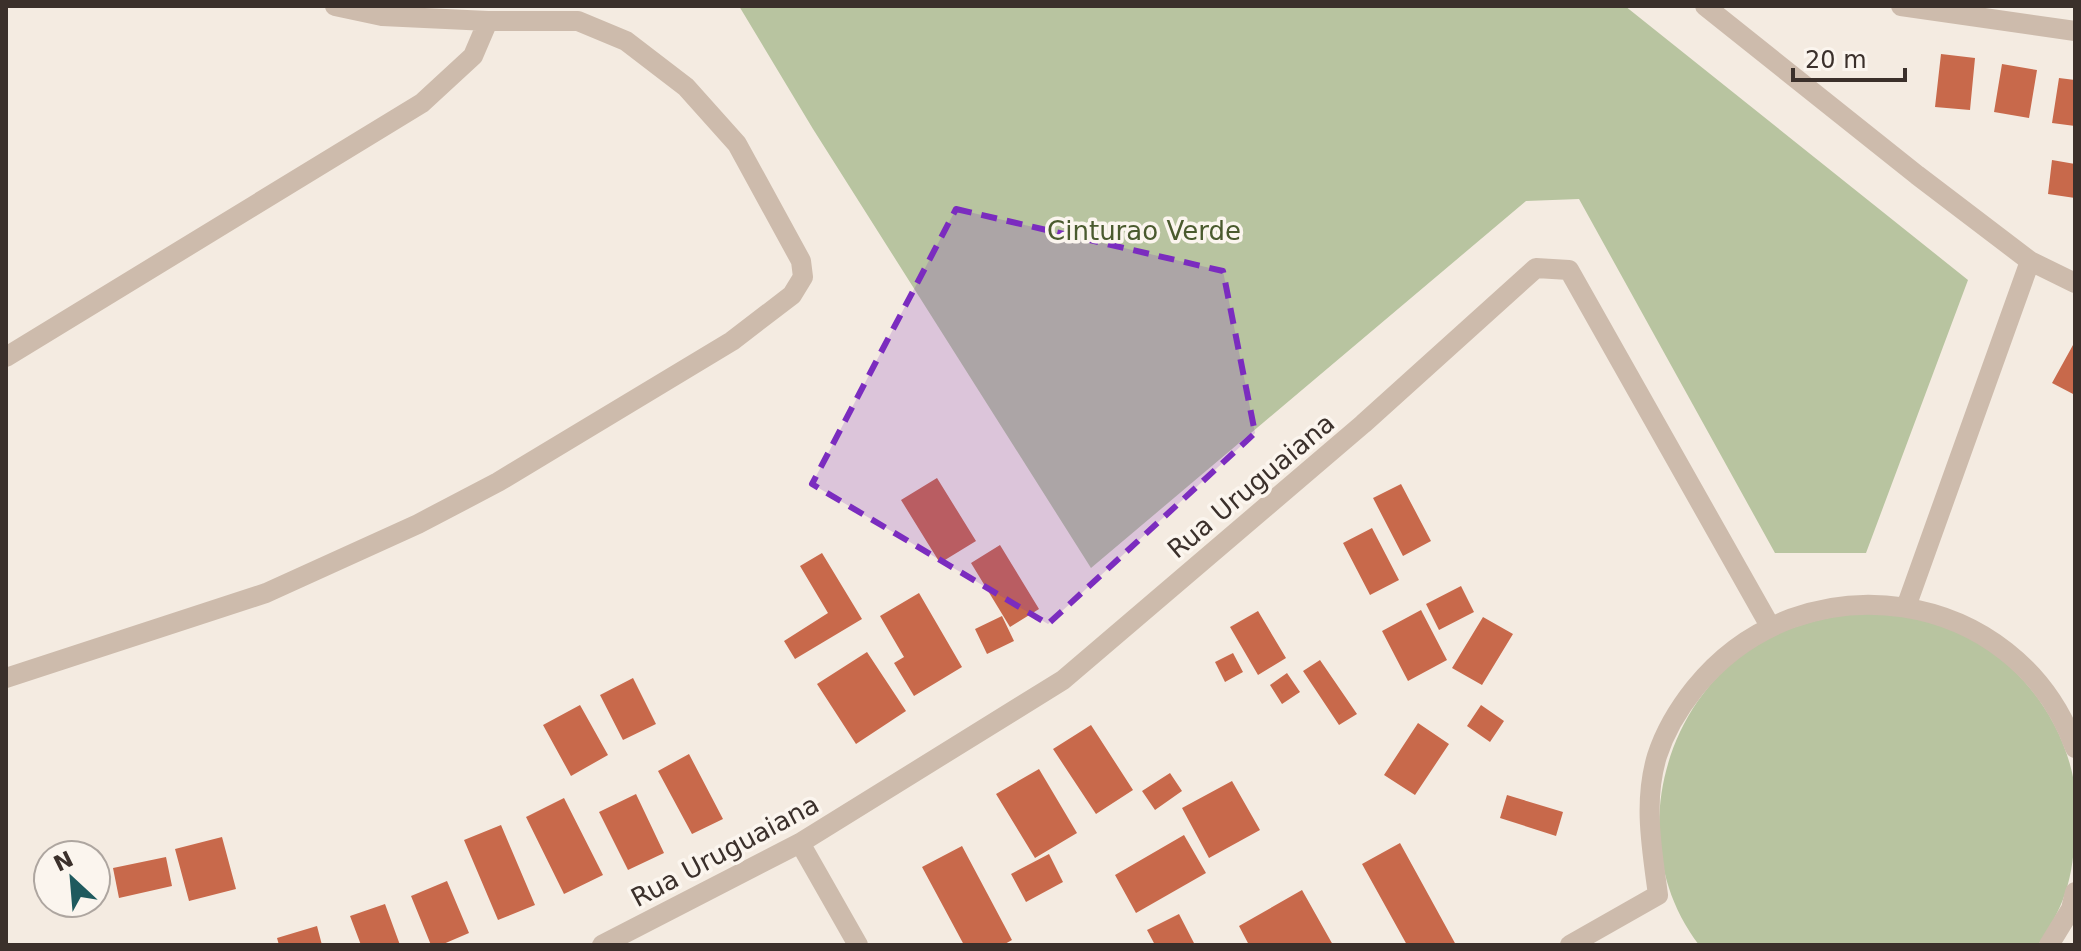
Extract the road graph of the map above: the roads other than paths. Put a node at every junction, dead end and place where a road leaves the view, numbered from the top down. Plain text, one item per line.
1 (335, 6) edge
2 (1705, 6) edge
3 (1901, 6) edge
4 (488, 21) junction
5 (2075, 31) edge
6 (2030, 261) junction
7 (2075, 283) edge
8 (6, 357) edge
9 (1906, 607) junction
10 (1770, 626) junction
11 (6, 678) edge
12 (2075, 748) edge
13 (800, 843) junction
14 (2075, 892) edge
15 (602, 945) edge
16 (858, 945) edge
17 (1570, 945) edge
18 (2049, 945) edge

1 - 4 street
2 - 6 street
3 - 5 street
4 - 8 street
4 - 11 street
6 - 7 street
6 - 9 street
9 - 10 street
9 - 12 street
10 - 13 street, Rua Uruguaiana
10 - 17 street
13 - 15 street, Rua Uruguaiana
13 - 16 street
14 - 18 street

